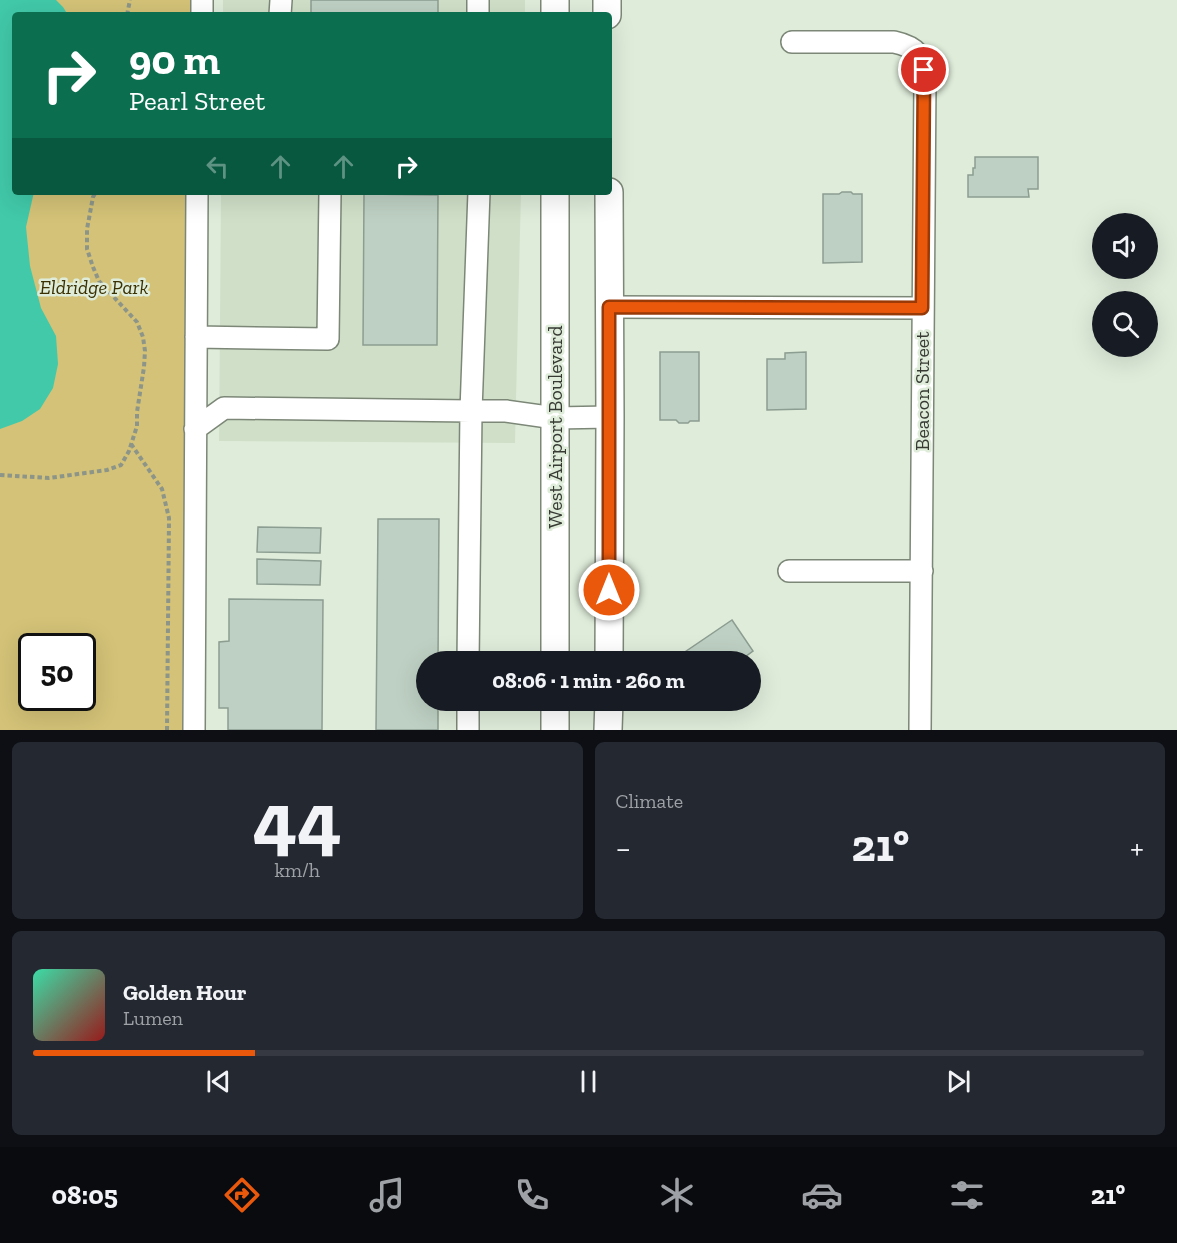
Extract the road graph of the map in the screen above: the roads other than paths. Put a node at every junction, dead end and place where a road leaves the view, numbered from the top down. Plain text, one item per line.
1 (792, 42) dead end
2 (197, 195) edge
3 (330, 195) edge
4 (479, 195) edge
5 (555, 195) edge
6 (609, 195) edge
7 (609, 307) junction
8 (922, 308) junction
9 (196, 338) junction
10 (471, 411) junction
11 (610, 417) junction
12 (555, 418) junction
13 (195, 429) junction
14 (922, 571) junction
15 (789, 572) dead end
16 (468, 651) edge
17 (555, 651) edge
18 (609, 651) edge
19 (468, 711) edge
20 (555, 711) edge
21 (609, 711) edge
22 (194, 730) edge
23 (468, 730) edge
24 (555, 730) edge
25 (608, 730) edge
26 (921, 730) edge

1 - 8 street, Beacon Street
2 - 9 street
3 - 9 street
4 - 10 street
5 - 12 main road, West Airport Boulevard
6 - 7 main road
7 - 8 street
7 - 11 main road
8 - 14 street, Beacon Street
9 - 13 street
10 - 12 street
10 - 13 street
10 - 16 street
11 - 12 street
11 - 18 main road
12 - 17 main road, West Airport Boulevard
13 - 22 street
14 - 15 street
14 - 26 street, Beacon Street
19 - 23 street
20 - 24 main road
21 - 25 main road

